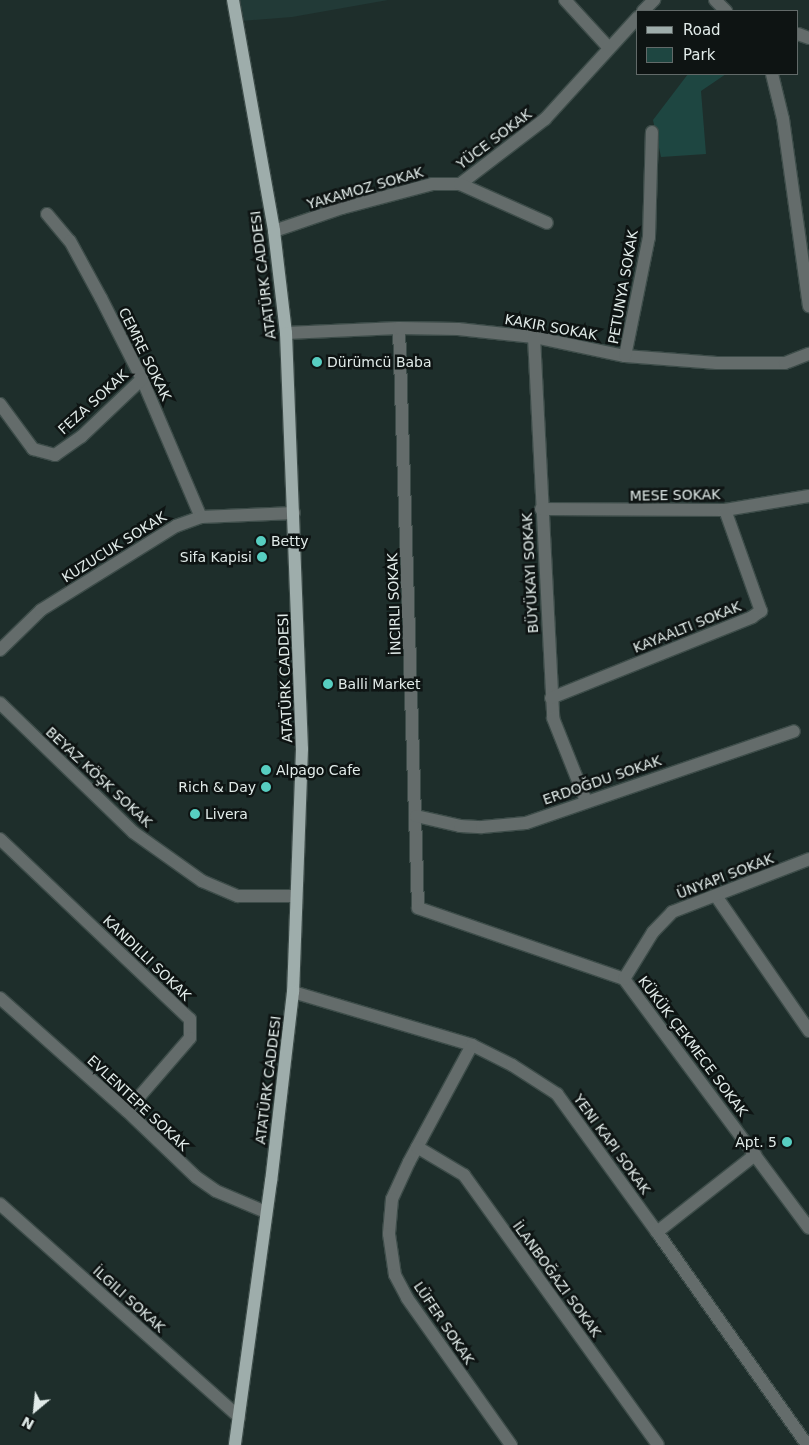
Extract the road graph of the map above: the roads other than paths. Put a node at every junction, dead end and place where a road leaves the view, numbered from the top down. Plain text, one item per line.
1 (233, 0) edge
2 (565, 0) edge
3 (654, 0) edge
4 (715, 0) edge
5 (644, 10) edge
6 (725, 10) edge
7 (636, 19) edge
8 (608, 48) junction
9 (772, 75) edge
10 (652, 132) dead end
11 (460, 184) junction
12 (47, 214) dead end
13 (547, 223) dead end
14 (274, 231) junction
15 (805, 247) edge
16 (809, 306) edge
17 (399, 328) junction
18 (286, 333) junction
19 (534, 337) junction
20 (809, 354) edge
21 (625, 356) junction
22 (142, 379) junction
23 (0, 404) edge
24 (809, 496) edge
25 (541, 509) junction
26 (724, 510) junction
27 (294, 513) junction
28 (201, 517) junction
29 (0, 650) edge
30 (551, 698) junction
31 (0, 703) edge
32 (794, 732) dead end
33 (586, 801) junction
34 (416, 816) junction
35 (0, 839) edge
36 (809, 859) edge
37 (295, 896) junction
38 (716, 896) junction
39 (624, 979) junction
40 (293, 992) junction
41 (0, 998) edge
42 (809, 1031) edge
43 (472, 1045) junction
44 (127, 1111) junction
45 (417, 1147) junction
46 (755, 1155) junction
47 (0, 1204) edge
48 (266, 1212) junction
49 (809, 1228) edge
50 (657, 1232) junction
51 (239, 1417) junction
52 (235, 1445) edge
53 (511, 1445) edge
54 (658, 1445) edge
55 (807, 1445) edge

1 - 14 main road, ATATÜRK CADDESI
2 - 8 street
3 - 5 street
4 - 6 street
7 - 8 street
8 - 11 street, YÜCE SOKAK
9 - 15 street
10 - 21 street, PETUNYA SOKAK
11 - 13 street, YAKAMOZ SOKAK
11 - 14 street, YAKAMOZ SOKAK
12 - 22 street, CEMRE SOKAK
14 - 18 main road, ATATÜRK CADDESI
15 - 16 street
17 - 18 street
17 - 19 street
17 - 34 street, İNCIRLI SOKAK
18 - 27 main road, ATATÜRK CADDESI
19 - 21 street
19 - 25 street
20 - 21 street
22 - 23 street, FEZA SOKAK
22 - 28 street, CEMRE SOKAK
24 - 26 street, MESE SOKAK
25 - 26 street, MESE SOKAK
25 - 30 street
26 - 30 street
27 - 28 street, KUZUCUK SOKAK
27 - 37 main road, ATATÜRK CADDESI
28 - 29 street, KUZUCUK SOKAK
30 - 33 street
31 - 37 street, BEYAZ KÖŞK SOKAK
32 - 33 street, ERDOĞDU SOKAK
33 - 34 street, ERDOĞDU SOKAK
34 - 39 street, İNCIRLI SOKAK
35 - 44 street, KANDILLI SOKAK
36 - 38 street
37 - 40 main road, ATATÜRK CADDESI
38 - 39 street
38 - 42 street
39 - 46 street, KÜKÜK ÇEKMECE SOKAK
40 - 43 street
40 - 48 main road, ATATÜRK CADDESI
41 - 44 street, EVLENTEPE SOKAK
43 - 45 street, LÜFER SOKAK
43 - 50 street
44 - 48 street, EVLENTEPE SOKAK
45 - 53 street, LÜFER SOKAK
45 - 54 street
46 - 49 street, KÜKÜK ÇEKMECE SOKAK
46 - 50 street
47 - 51 street, İLGILI SOKAK
48 - 51 main road, ATATÜRK CADDESI
50 - 55 street
51 - 52 main road, ATATÜRK CADDESI

